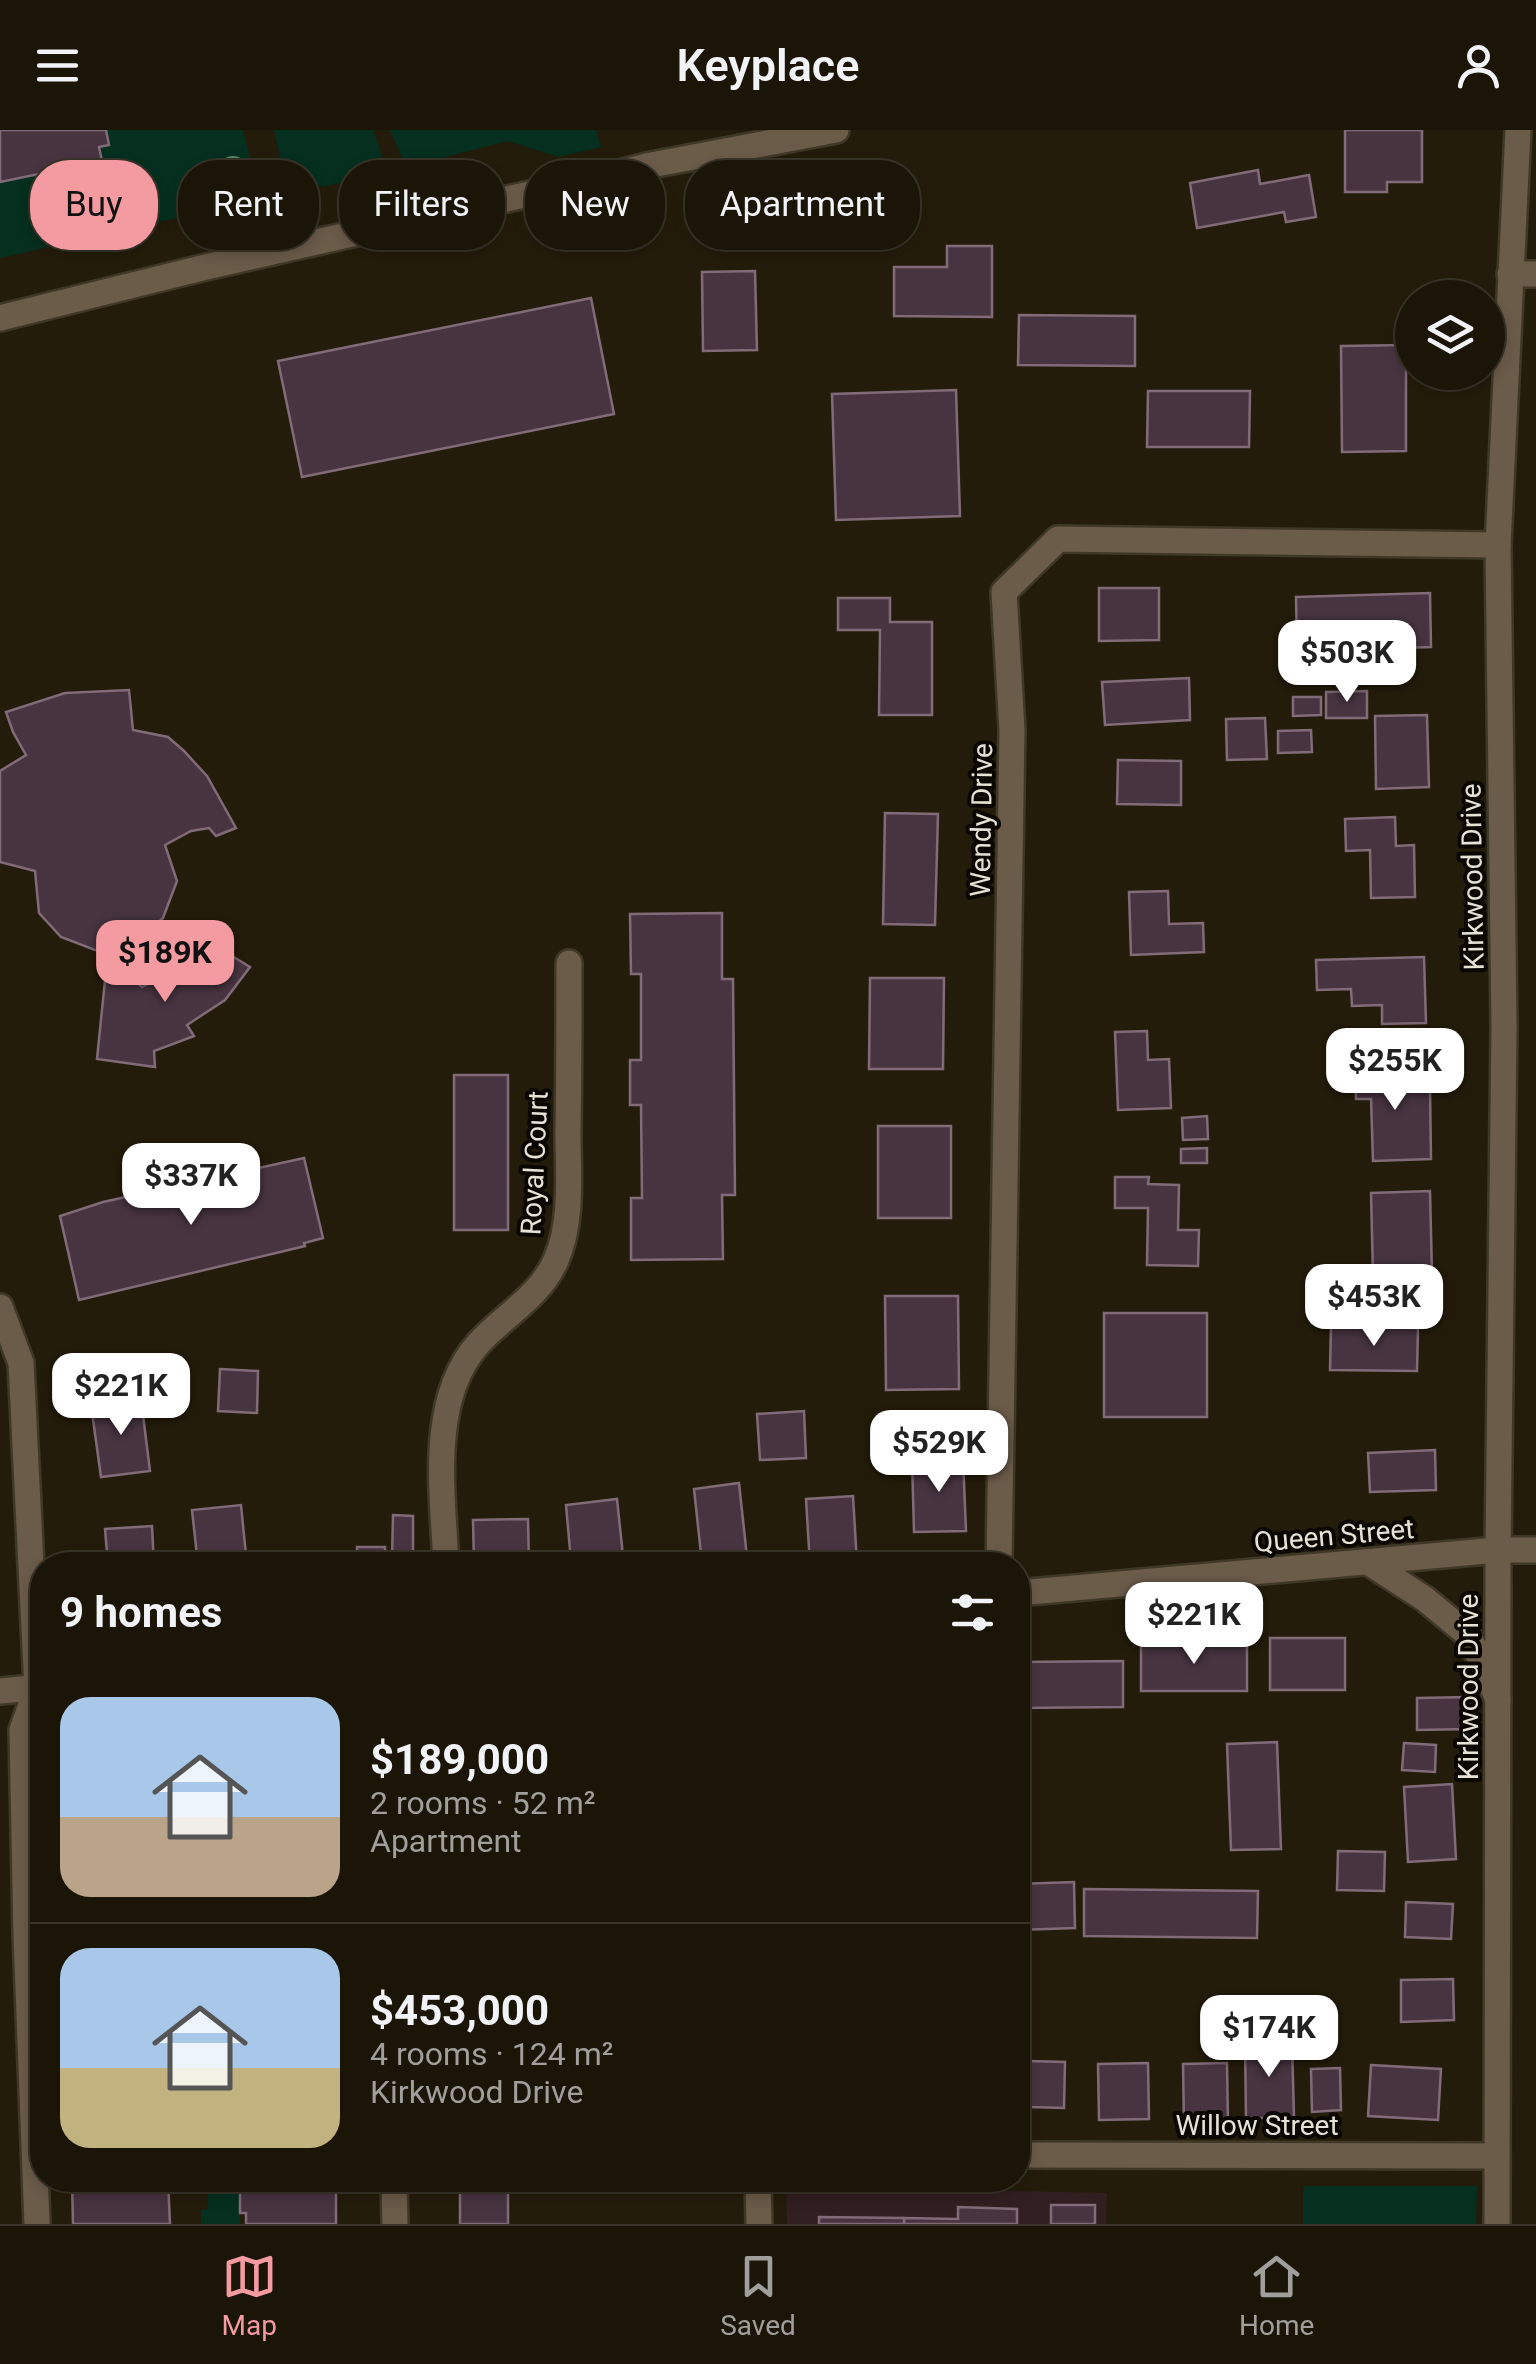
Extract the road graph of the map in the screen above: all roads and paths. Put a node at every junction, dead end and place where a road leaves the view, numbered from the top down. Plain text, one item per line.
1 (836, 130) edge
2 (1518, 130) edge
3 (1510, 274) junction
4 (1536, 274) edge
5 (0, 318) edge
6 (1498, 545) junction
7 (569, 963) dead end
8 (0, 1308) edge
9 (1498, 1550) junction
10 (1536, 1550) edge
11 (32, 1552) edge
12 (446, 1552) edge
13 (1000, 1552) edge
14 (1368, 1562) junction
15 (1030, 1592) edge
16 (30, 1689) edge
17 (0, 1691) edge
18 (1498, 1700) junction
19 (30, 1711) edge
20 (30, 2031) edge
21 (1030, 2155) edge
22 (1496, 2156) junction
23 (36, 2192) edge
24 (394, 2192) edge
25 (758, 2192) edge
26 (37, 2224) edge
27 (395, 2224) edge
28 (758, 2224) edge
29 (1497, 2224) edge

1 - 5 street
2 - 3 street, Kirkwood Drive
3 - 4 street
3 - 6 street, Kirkwood Drive
6 - 9 street, Kirkwood Drive
6 - 13 street, Wendy Drive
7 - 12 street, Royal Court
8 - 11 street
9 - 10 street, Queen Street
9 - 14 street, Queen Street
9 - 18 street, Kirkwood Drive
14 - 15 street, Queen Street
14 - 18 street
16 - 17 street
18 - 22 street, Kirkwood Drive
19 - 20 street
21 - 22 street, Willow Street
22 - 29 street, Kirkwood Drive
23 - 26 street
24 - 27 street
25 - 28 street

